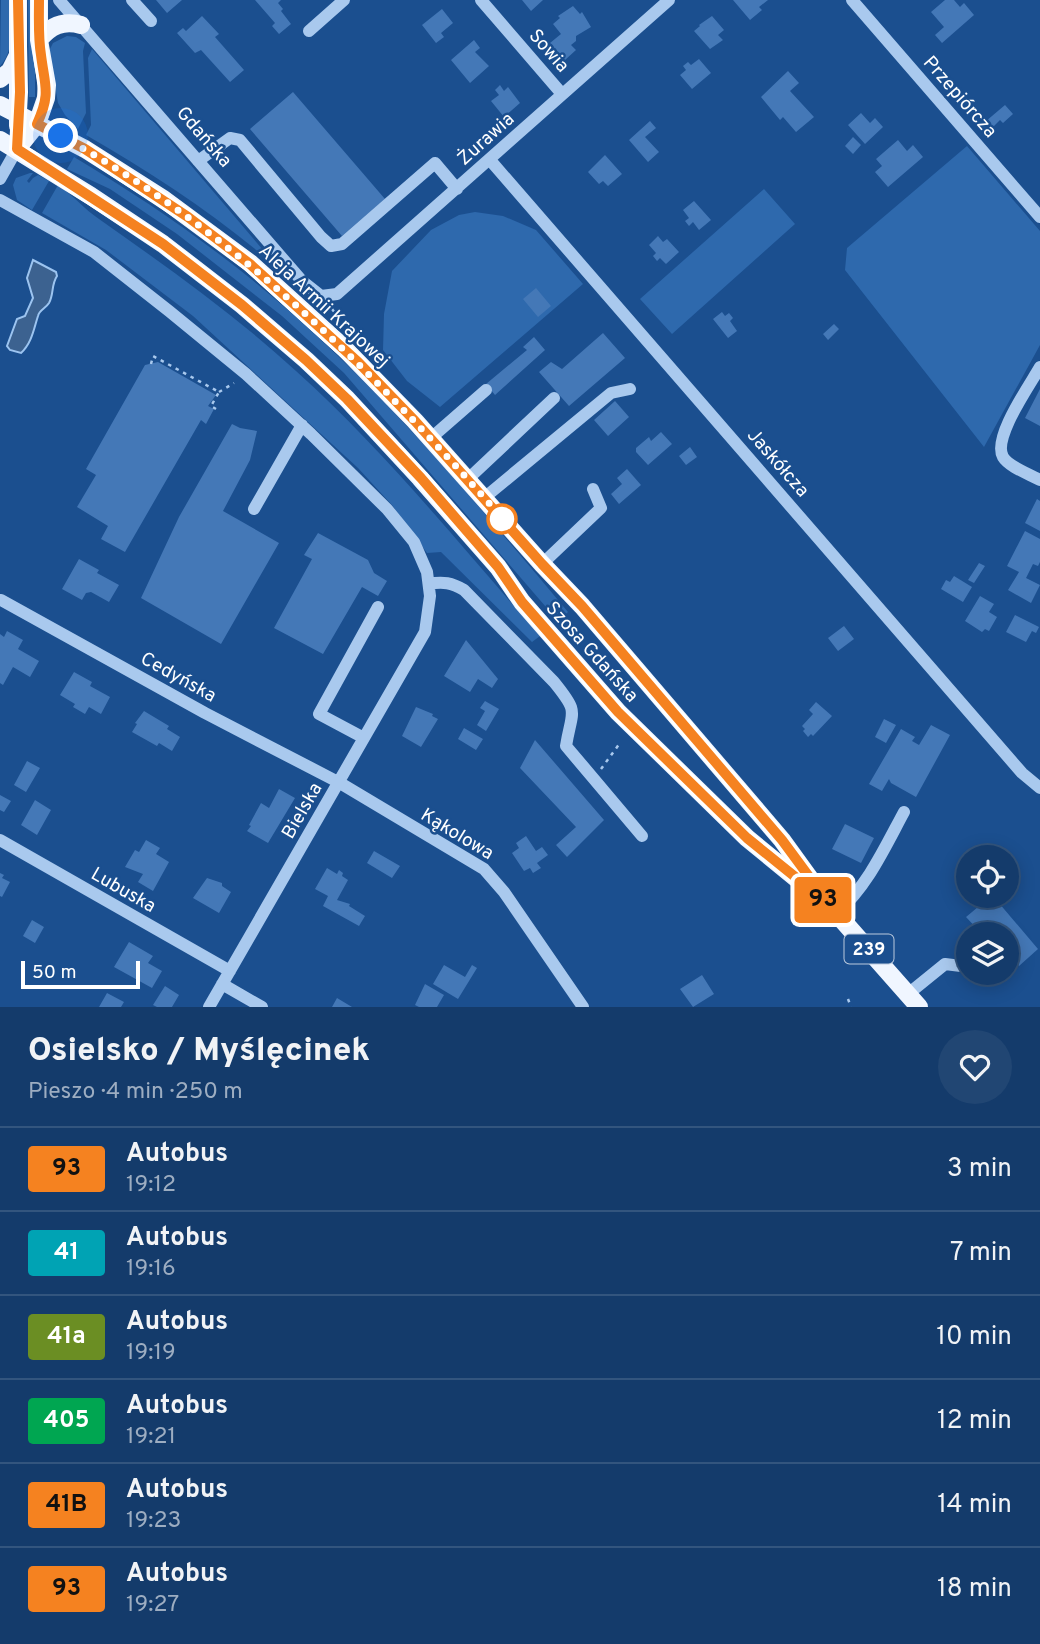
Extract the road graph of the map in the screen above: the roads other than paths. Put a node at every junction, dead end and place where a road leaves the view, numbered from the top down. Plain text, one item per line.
1 (18, 0) edge
2 (38, 0) edge
3 (60, 0) edge
4 (132, 0) edge
5 (344, 0) edge
6 (481, 0) edge
7 (669, 0) edge
8 (852, 0) edge
9 (151, 21) dead end
10 (81, 25) junction
11 (309, 31) dead end
12 (39, 40) junction
13 (20, 52) junction
14 (0, 79) edge
15 (562, 94) junction
16 (0, 106) edge
17 (19, 115) junction
18 (37, 124) junction
19 (0, 140) edge
20 (17, 149) junction
21 (490, 160) junction
22 (198, 161) junction
23 (0, 179) edge
24 (457, 189) junction
25 (0, 200) edge
26 (1040, 217) edge
27 (321, 296) joint
28 (1040, 367) edge
29 (630, 389) dead end
30 (486, 390) dead end
31 (554, 398) dead end
32 (302, 425) junction
33 (431, 438) junction
34 (468, 479) junction
35 (1040, 480) edge
36 (593, 489) dead end
37 (484, 498) junction
38 (254, 509) dead end
39 (515, 534) joint
40 (542, 564) junction
41 (429, 584) junction
42 (1, 600) edge
43 (378, 607) dead end
44 (364, 738) junction
45 (340, 783) junction
46 (1040, 788) edge
47 (904, 812) dead end
48 (642, 836) dead end
49 (0, 841) edge
50 (833, 909) junction
51 (956, 965) edge
52 (230, 971) junction
53 (222, 984) junction
54 (913, 1001) edge
55 (209, 1007) edge
56 (262, 1007) edge
57 (583, 1007) edge

1 - 13 main road
2 - 12 main road
3 - 10 street, Gdańska
4 - 9 street
5 - 11 street
6 - 15 street, Sowia
7 - 15 street, Żurawia
8 - 26 street, Przepiórcza
10 - 12 main road
10 - 22 street, Gdańska
12 - 18 main road
13 - 14 main road
13 - 17 main road
15 - 21 street, Żurawia
16 - 17 main road, Aleja Armii Krajowej / 239
17 - 18 main road, Aleja Armii Krajowej / 239
17 - 20 main road
18 - 20 main road
18 - 33 main road, Aleja Armii Krajowej / 239
19 - 20 main road, 239
20 - 23 street
20 - 50 main road, Szosa Gdańska / 239
21 - 24 street, Żurawia
21 - 46 street, Jaskółcza
22 - 24 street
22 - 27 street, Gdańska
24 - 27 street, Żurawia
25 - 32 street
28 - 35 street
29 - 37 street
30 - 33 street
31 - 34 street
32 - 38 street
32 - 41 street
33 - 34 main road, Aleja Armii Krajowej / 239
34 - 37 main road, Aleja Armii Krajowej / 239
36 - 40 street
37 - 39 main road, Aleja Armii Krajowej / 239
39 - 40 main road, Szosa Gdańska / 239
40 - 50 main road, Szosa Gdańska / 239
41 - 44 street, Bielska
41 - 48 street
42 - 45 street, Cedyńska
43 - 44 street
44 - 45 street, Bielska
45 - 52 street, Bielska
45 - 57 street, Kąkolowa
47 - 50 street
49 - 52 street, Lubuska
50 - 54 main road, Szosa Gdańska / 239
51 - 54 street
52 - 53 street, Bielska
53 - 55 street, Bielska
53 - 56 street

